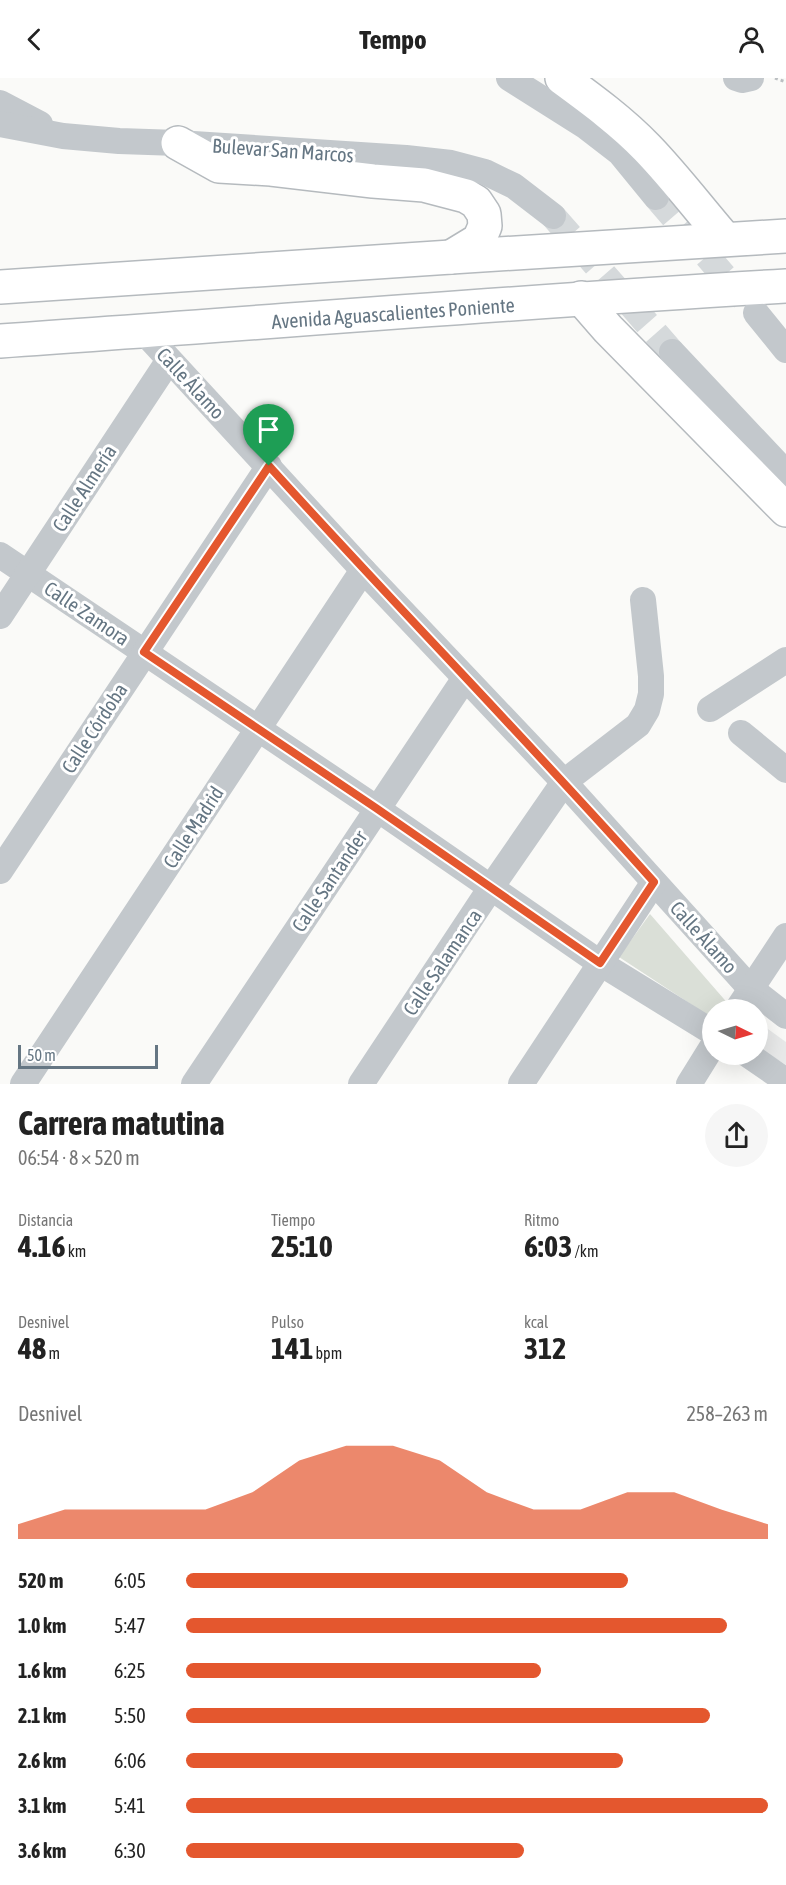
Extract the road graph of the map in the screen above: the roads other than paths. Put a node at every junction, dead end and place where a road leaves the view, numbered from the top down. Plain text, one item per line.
1 (509, 78) edge
2 (562, 78) edge
3 (736, 78) edge
4 (751, 78) edge
5 (0, 103) edge
6 (0, 124) edge
7 (63, 136) junction
8 (178, 142) junction
9 (656, 197) tunnel mouth
10 (553, 216) tunnel mouth
11 (786, 236) edge
12 (725, 239) junction
13 (451, 256) junction
14 (786, 286) edge
15 (0, 287) edge
16 (581, 298) junction
17 (756, 313) tunnel mouth
18 (144, 332) junction
19 (4, 347) edge
20 (786, 350) edge
21 (672, 351) tunnel mouth
22 (169, 360) junction
23 (269, 466) junction
24 (786, 473) edge
25 (786, 510) edge
26 (0, 555) edge
27 (363, 570) junction
28 (28, 573) junction
29 (643, 600) dead end
30 (0, 616) edge
31 (144, 652) junction
32 (786, 660) edge
33 (465, 678) junction
34 (710, 709) dead end
35 (257, 729) junction
36 (741, 734) dead end
37 (785, 769) edge
38 (564, 782) junction
39 (376, 808) junction
40 (0, 871) edge
41 (654, 882) junction
42 (490, 889) junction
43 (786, 936) edge
44 (600, 963) junction
45 (744, 999) edge
46 (768, 1009) edge
47 (786, 1016) edge
48 (702, 1026) edge
49 (702, 1063) edge
50 (763, 1065) edge
51 (786, 1081) edge
52 (23, 1084) edge
53 (194, 1084) edge
54 (361, 1084) edge
55 (521, 1084) edge
56 (689, 1084) edge

1 - 9 street
2 - 12 main road
3 - 4 street
5 - 7 street
6 - 7 street, Bulevar San Marcos
7 - 8 street, Bulevar San Marcos
8 - 10 street, Bulevar San Marcos
8 - 13 main road
11 - 12 main road
12 - 13 main road
13 - 15 main road
14 - 16 main road, Avenida Aguascalientes Poniente
16 - 18 main road, Avenida Aguascalientes Poniente
16 - 25 main road
17 - 20 street
18 - 19 main road, Avenida Aguascalientes Poniente
18 - 22 street, Calle Álamo
21 - 24 street
22 - 23 street, Calle Álamo
22 - 28 street, Calle Almería
23 - 27 street, Calle Álamo
23 - 31 street, Calle Córdoba
26 - 28 street, Calle Zamora
27 - 33 street, Calle Álamo
27 - 35 street, Calle Madrid
28 - 30 street, Calle Almería
28 - 31 street, Calle Zamora
29 - 38 street, Calle Salamanca
31 - 35 street, Calle Zamora
31 - 40 street, Calle Córdoba
32 - 34 street
33 - 38 street, Calle Álamo
33 - 39 street, Calle Santander
35 - 39 street, Calle Zamora
35 - 52 street, Calle Madrid
36 - 37 street
38 - 41 street, Calle Álamo
38 - 42 street, Calle Salamanca
39 - 42 street, Calle Zamora
39 - 53 street, Calle Santander
41 - 44 street
41 - 45 street, Calle Álamo
42 - 44 street, Calle Zamora
42 - 54 street, Calle Salamanca
43 - 45 street
44 - 48 street, Calle Zamora
44 - 55 street
46 - 47 street, Calle Álamo
49 - 56 street
50 - 51 street

